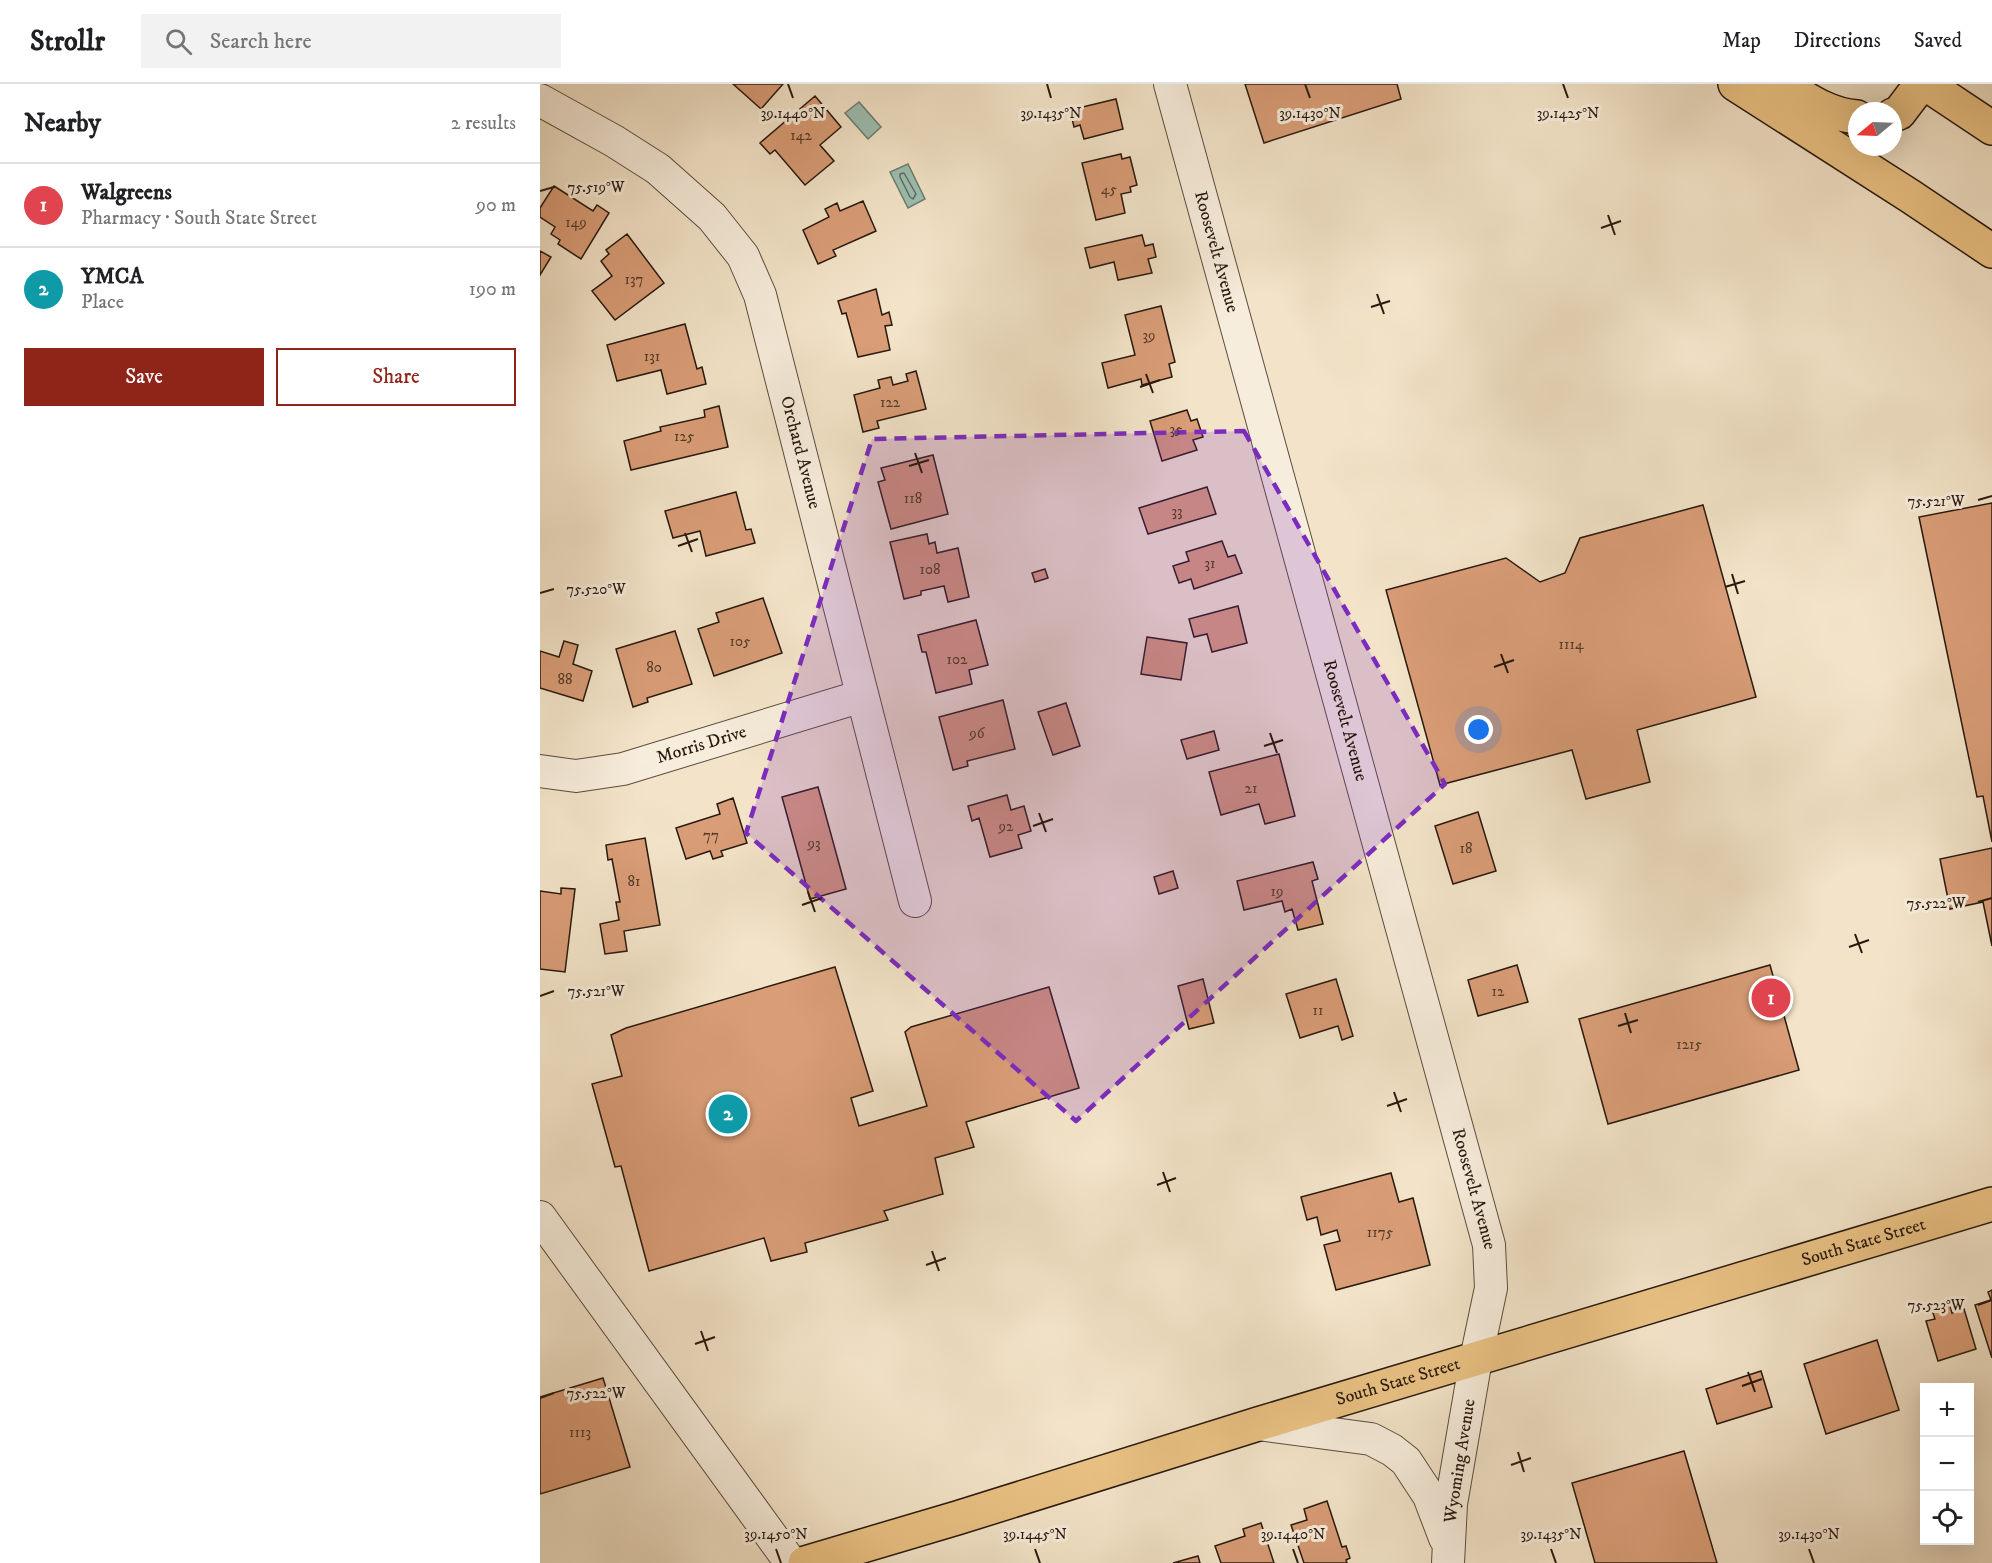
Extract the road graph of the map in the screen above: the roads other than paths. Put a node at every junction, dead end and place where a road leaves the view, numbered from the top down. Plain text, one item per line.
1 (1170, 84) edge
2 (1735, 84) edge
3 (1782, 84) edge
4 (1921, 84) edge
5 (1926, 84) edge
6 (540, 100) edge
7 (1902, 109) edge
8 (1848, 116) edge
9 (1992, 128) edge
10 (1992, 251) edge
11 (862, 696) junction
12 (540, 771) edge
13 (915, 901) dead end
14 (1992, 1204) edge
15 (540, 1217) edge
16 (1476, 1359) junction
17 (1258, 1424) junction
18 (1448, 1554) edge
19 (791, 1563) edge
20 (805, 1563) edge

1 - 16 street, Roosevelt Avenue
2 - 10 main road
3 - 8 main road
4 - 7 main road
5 - 9 main road
6 - 11 street, Orchard Avenue
11 - 12 street, Morris Drive
11 - 13 street, Orchard Avenue
14 - 16 main road, South State Street
15 - 19 street
16 - 17 main road, South State Street
16 - 18 street, Wyoming Avenue
17 - 18 street
17 - 20 main road, South State Street

